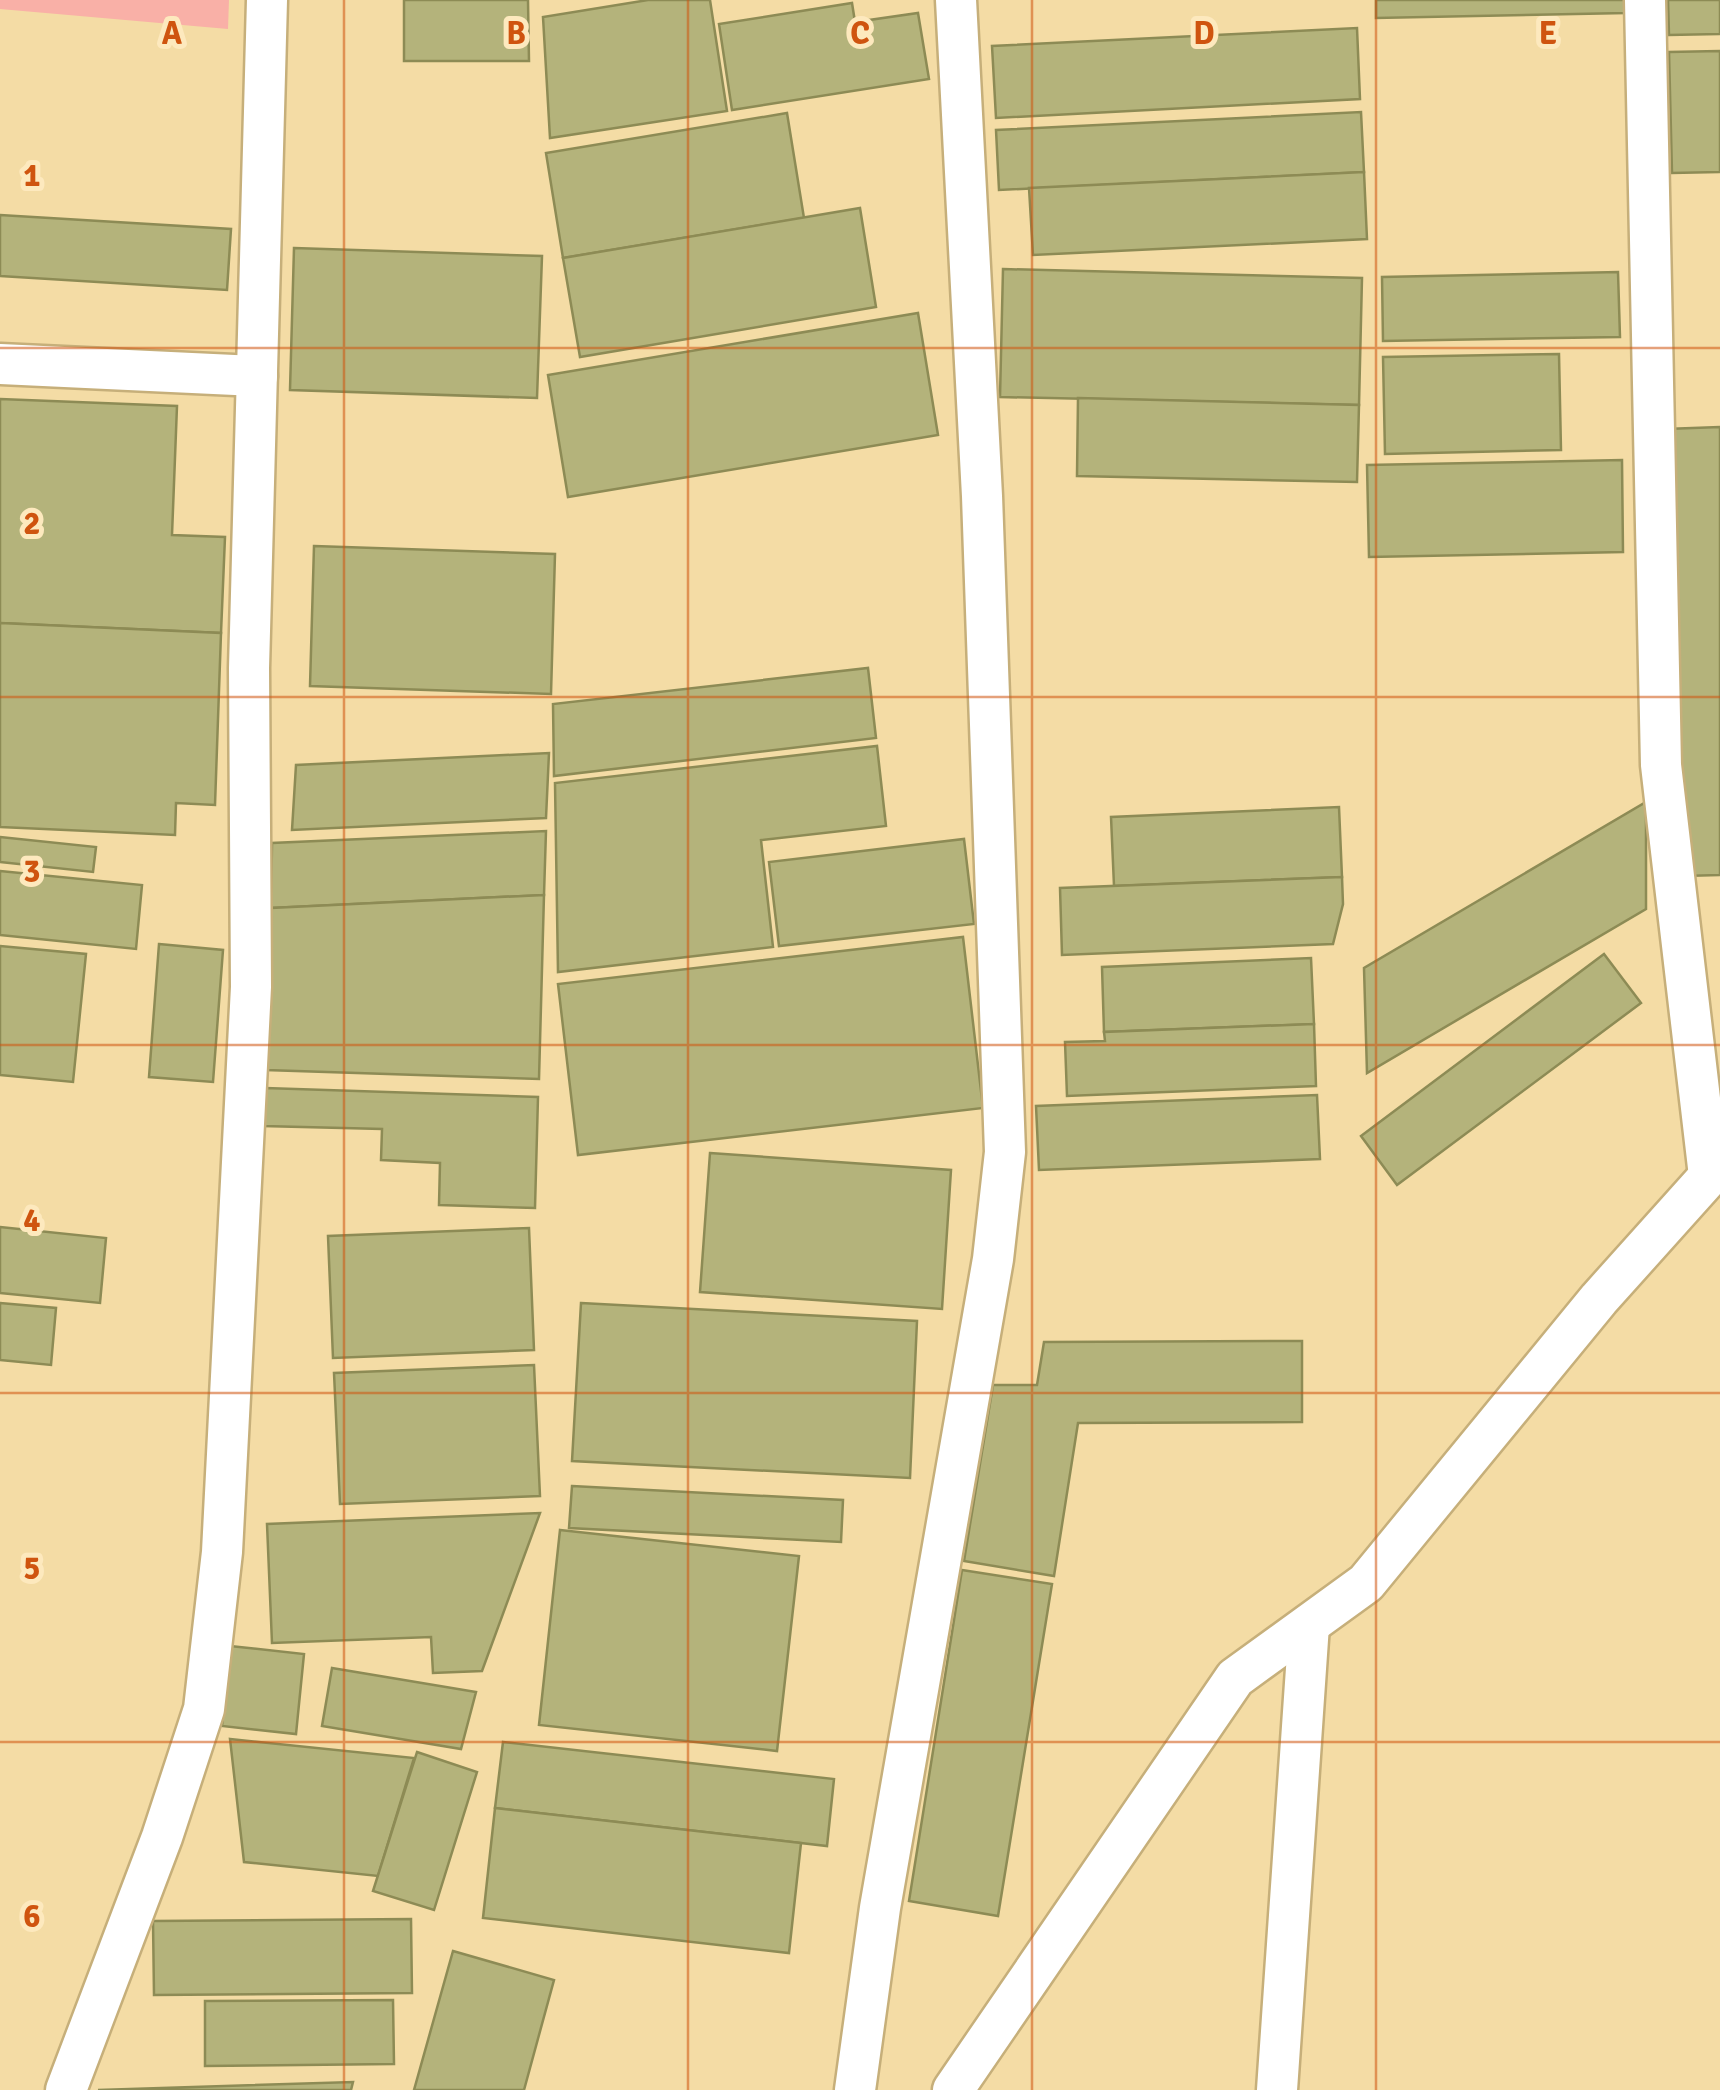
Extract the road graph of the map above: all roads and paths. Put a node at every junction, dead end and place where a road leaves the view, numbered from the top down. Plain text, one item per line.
1 (267, 0) edge
2 (956, 0) edge
3 (1645, 0) edge
4 (0, 364) edge
5 (256, 376) junction
6 (1715, 1170) edge
7 (1308, 1625) junction
8 (66, 2090) edge
9 (855, 2090) edge
10 (952, 2090) edge
11 (1277, 2090) edge

1 - 5 street
2 - 9 street
3 - 6 street
4 - 5 street
5 - 8 street
6 - 7 street
7 - 10 street
7 - 11 street

